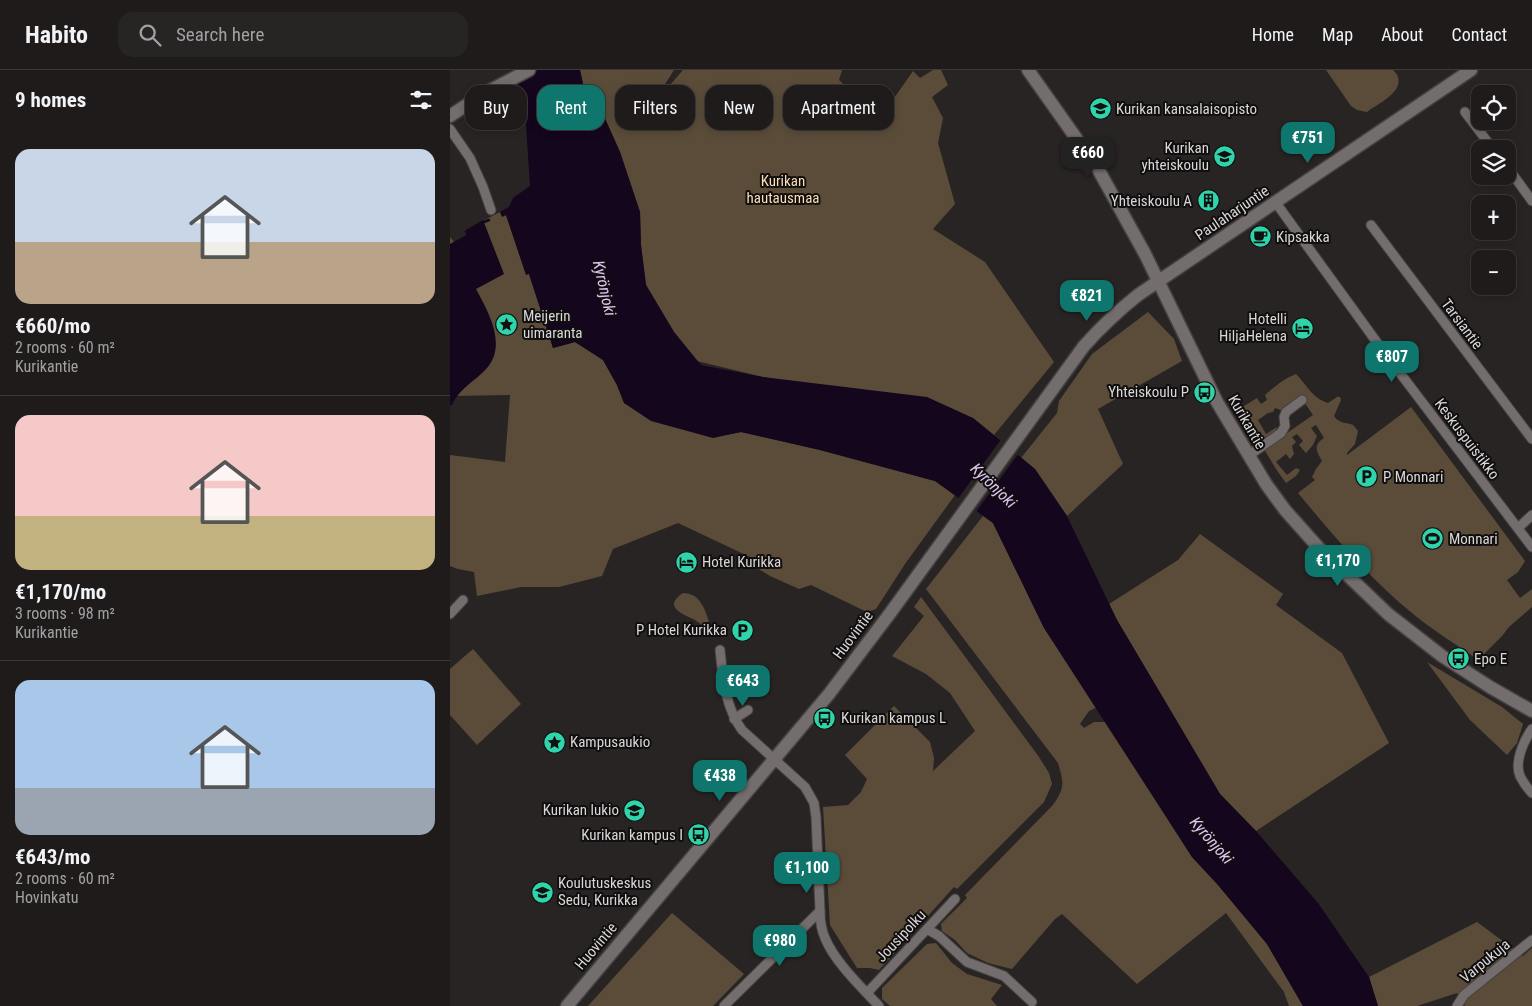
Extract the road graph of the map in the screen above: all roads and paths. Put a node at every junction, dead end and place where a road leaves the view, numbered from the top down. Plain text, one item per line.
1 (529, 70) edge
2 (1028, 70) edge
3 (1447, 70) edge
4 (1471, 70) edge
5 (1455, 81) junction
6 (1466, 112) dead end
7 (450, 116) edge
8 (450, 129) edge
9 (1486, 140) edge
10 (1516, 179) edge
11 (1532, 201) edge
12 (1276, 203) junction
13 (491, 210) dead end
14 (1370, 225) dead end
15 (1159, 282) junction
16 (1302, 400) dead end
17 (1532, 439) edge
18 (1248, 456) junction
19 (1532, 515) edge
20 (1518, 528) junction
21 (1532, 547) edge
22 (463, 600) dead end
23 (450, 614) edge
24 (720, 650) dead end
25 (748, 710) dead end
26 (1532, 711) edge
27 (734, 719) junction
28 (1532, 729) edge
29 (775, 759) junction
30 (1532, 793) edge
31 (955, 899) dead end
32 (820, 911) junction
33 (927, 929) junction
34 (1532, 940) edge
35 (867, 993) junction
36 (1032, 1002) dead end
37 (567, 1006) edge
38 (724, 1006) edge
39 (879, 1006) edge
40 (1457, 1006) edge

1 - 7 main road
2 - 15 main road, Kurikantie
3 - 5 main road
4 - 5 main road, Paulaharjuntie
5 - 12 main road, Paulaharjuntie
6 - 9 street
8 - 13 street
10 - 11 street
12 - 15 main road, Paulaharjuntie
12 - 20 street, Keskuspuistikko
14 - 17 street, Tarsiantie
15 - 18 main road, Kurikantie
15 - 29 main road, Huovintie
16 - 18 street
18 - 26 main road, Kurikantie
19 - 20 street
20 - 21 street, Keskuspuistikko
22 - 23 street
24 - 27 street
25 - 27 street
27 - 29 street
28 - 30 street
29 - 32 street
29 - 37 main road, Huovintie
31 - 33 street, Jousipolku
32 - 35 street
32 - 38 street
33 - 35 street, Jousipolku
33 - 36 street
34 - 40 street, Varpukuja
35 - 39 street

